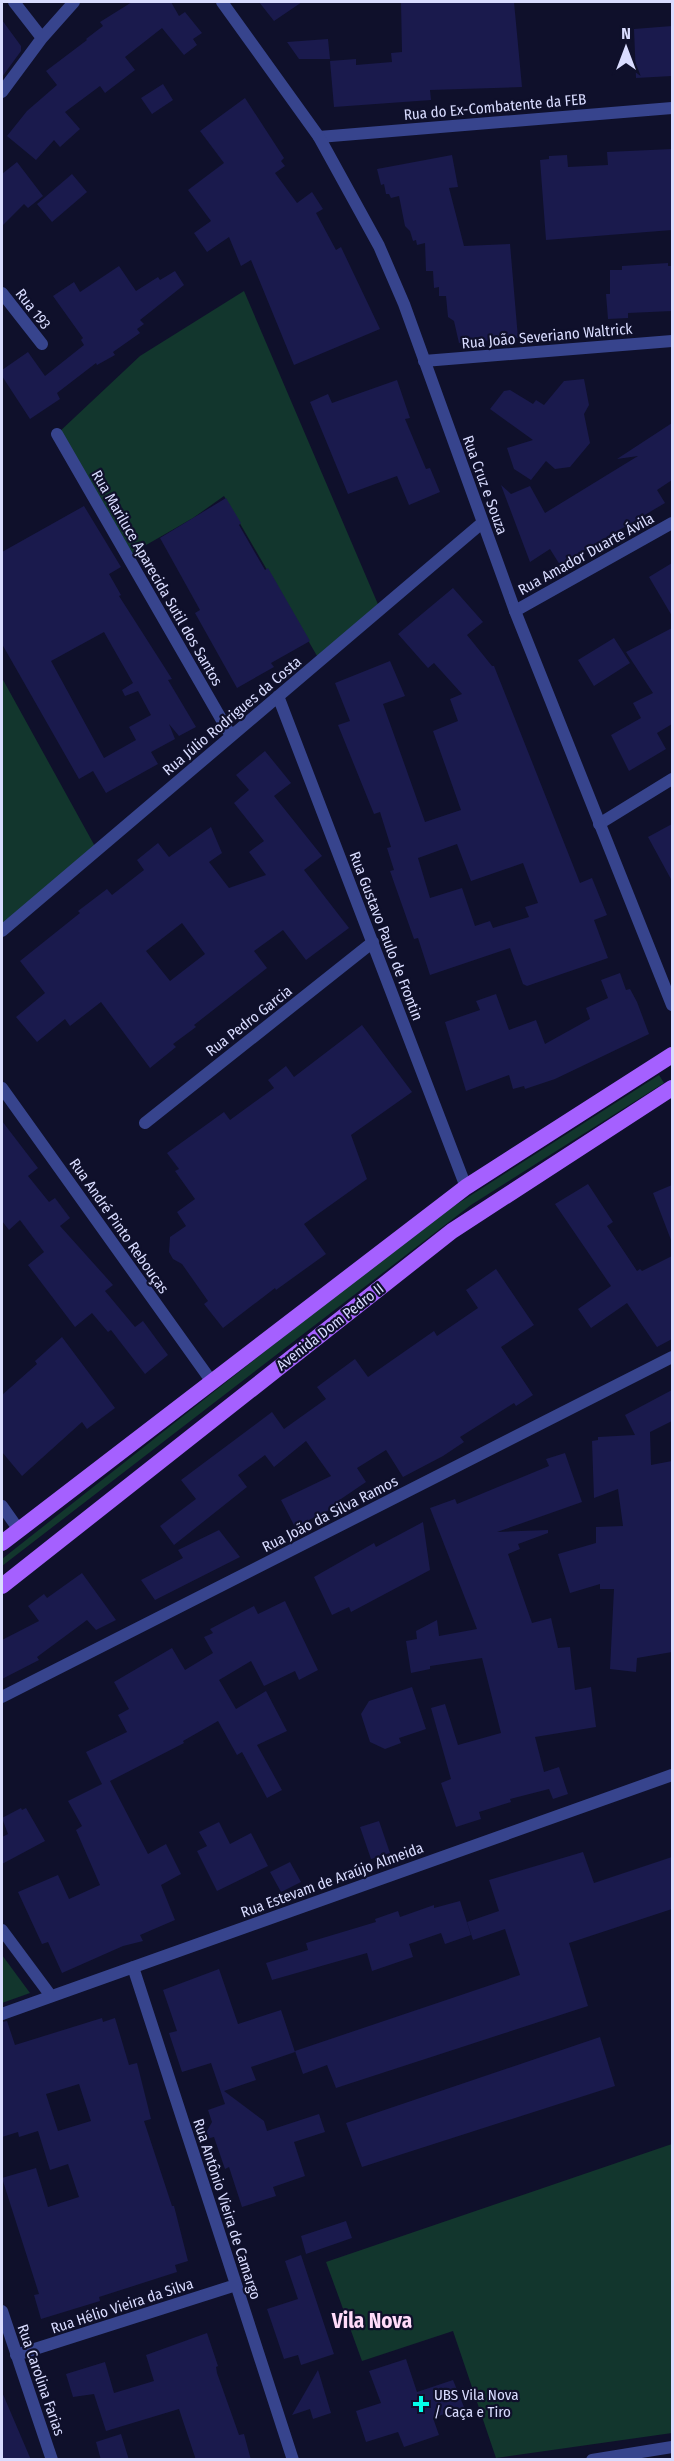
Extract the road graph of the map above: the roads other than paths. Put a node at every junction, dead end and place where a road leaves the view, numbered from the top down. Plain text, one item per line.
1 (14, 2) edge
2 (74, 2) edge
3 (222, 2) edge
4 (42, 38) junction
5 (2, 92) edge
6 (672, 108) edge
7 (320, 137) junction
8 (2, 293) edge
9 (672, 340) edge
10 (42, 344) dead end
11 (424, 361) junction
12 (57, 434) dead end
13 (482, 523) junction
14 (672, 523) edge
15 (515, 611) junction
16 (278, 696) junction
17 (231, 736) junction
18 (672, 779) edge
19 (599, 824) junction
20 (2, 932) edge
21 (373, 942) junction
22 (672, 1005) edge
23 (672, 1055) edge
24 (2, 1088) edge
25 (672, 1088) edge
26 (145, 1123) dead end
27 (466, 1187) junction
28 (672, 1357) edge
29 (212, 1382) junction
30 (2, 1506) edge
31 (19, 1530) junction
32 (2, 1543) edge
33 (2, 1586) edge
34 (2, 1697) edge
35 (672, 1775) edge
36 (2, 1930) edge
37 (133, 1967) junction
38 (51, 1996) junction
39 (2, 2014) edge
40 (236, 2285) junction
41 (2, 2311) edge
42 (16, 2355) junction
43 (672, 2447) edge
44 (52, 2460) edge
45 (293, 2460) edge
46 (592, 2460) edge

1 - 4 street
2 - 4 street
3 - 7 street, Rua Cruz e Souza
4 - 5 street
6 - 7 street, Rua do Ex-Combatente da FEB
7 - 11 street, Rua Cruz e Souza
8 - 10 street, Rua 193
9 - 11 street, Rua João Severiano Waltrick
11 - 13 street, Rua Cruz e Souza
12 - 17 street, Rua Mariluce Aparecida Sutil dos Santos
13 - 15 street, Rua Cruz e Souza
13 - 16 street, Rua Júlio Rodrigues da Costa
14 - 15 street, Rua Amador Duarte Ávila
15 - 19 street, Rua Cruz e Souza
16 - 17 street, Rua Júlio Rodrigues da Costa
16 - 21 street, Rua Gustavo Paulo de Frontin
17 - 20 street, Rua Júlio Rodrigues da Costa
18 - 19 street
19 - 22 street, Rua Cruz e Souza
21 - 26 street, Rua Pedro Garcia
21 - 27 street, Rua Gustavo Paulo de Frontin
23 - 27 main road, Avenida Dom Pedro II
24 - 29 street, Rua André Pinto Rebouças
25 - 33 main road, Avenida Dom Pedro II
27 - 29 main road, Avenida Dom Pedro II
28 - 34 street, Rua João da Silva Ramos
29 - 31 main road, Avenida Dom Pedro II
30 - 31 street
31 - 32 main road, Avenida Dom Pedro II
35 - 37 street, Rua Estevam de Araújo Almeida
36 - 38 street
37 - 38 street, Rua Estevam de Araújo Almeida
37 - 40 street, Rua Antônio Vieira de Camargo
38 - 39 street, Rua Estevam de Araújo Almeida
40 - 42 street, Rua Hélio Vieira da Silva
40 - 45 street, Rua Antônio Vieira de Camargo
41 - 42 street, Rua Carolina Farias
42 - 44 street, Rua Carolina Farias
43 - 46 street

